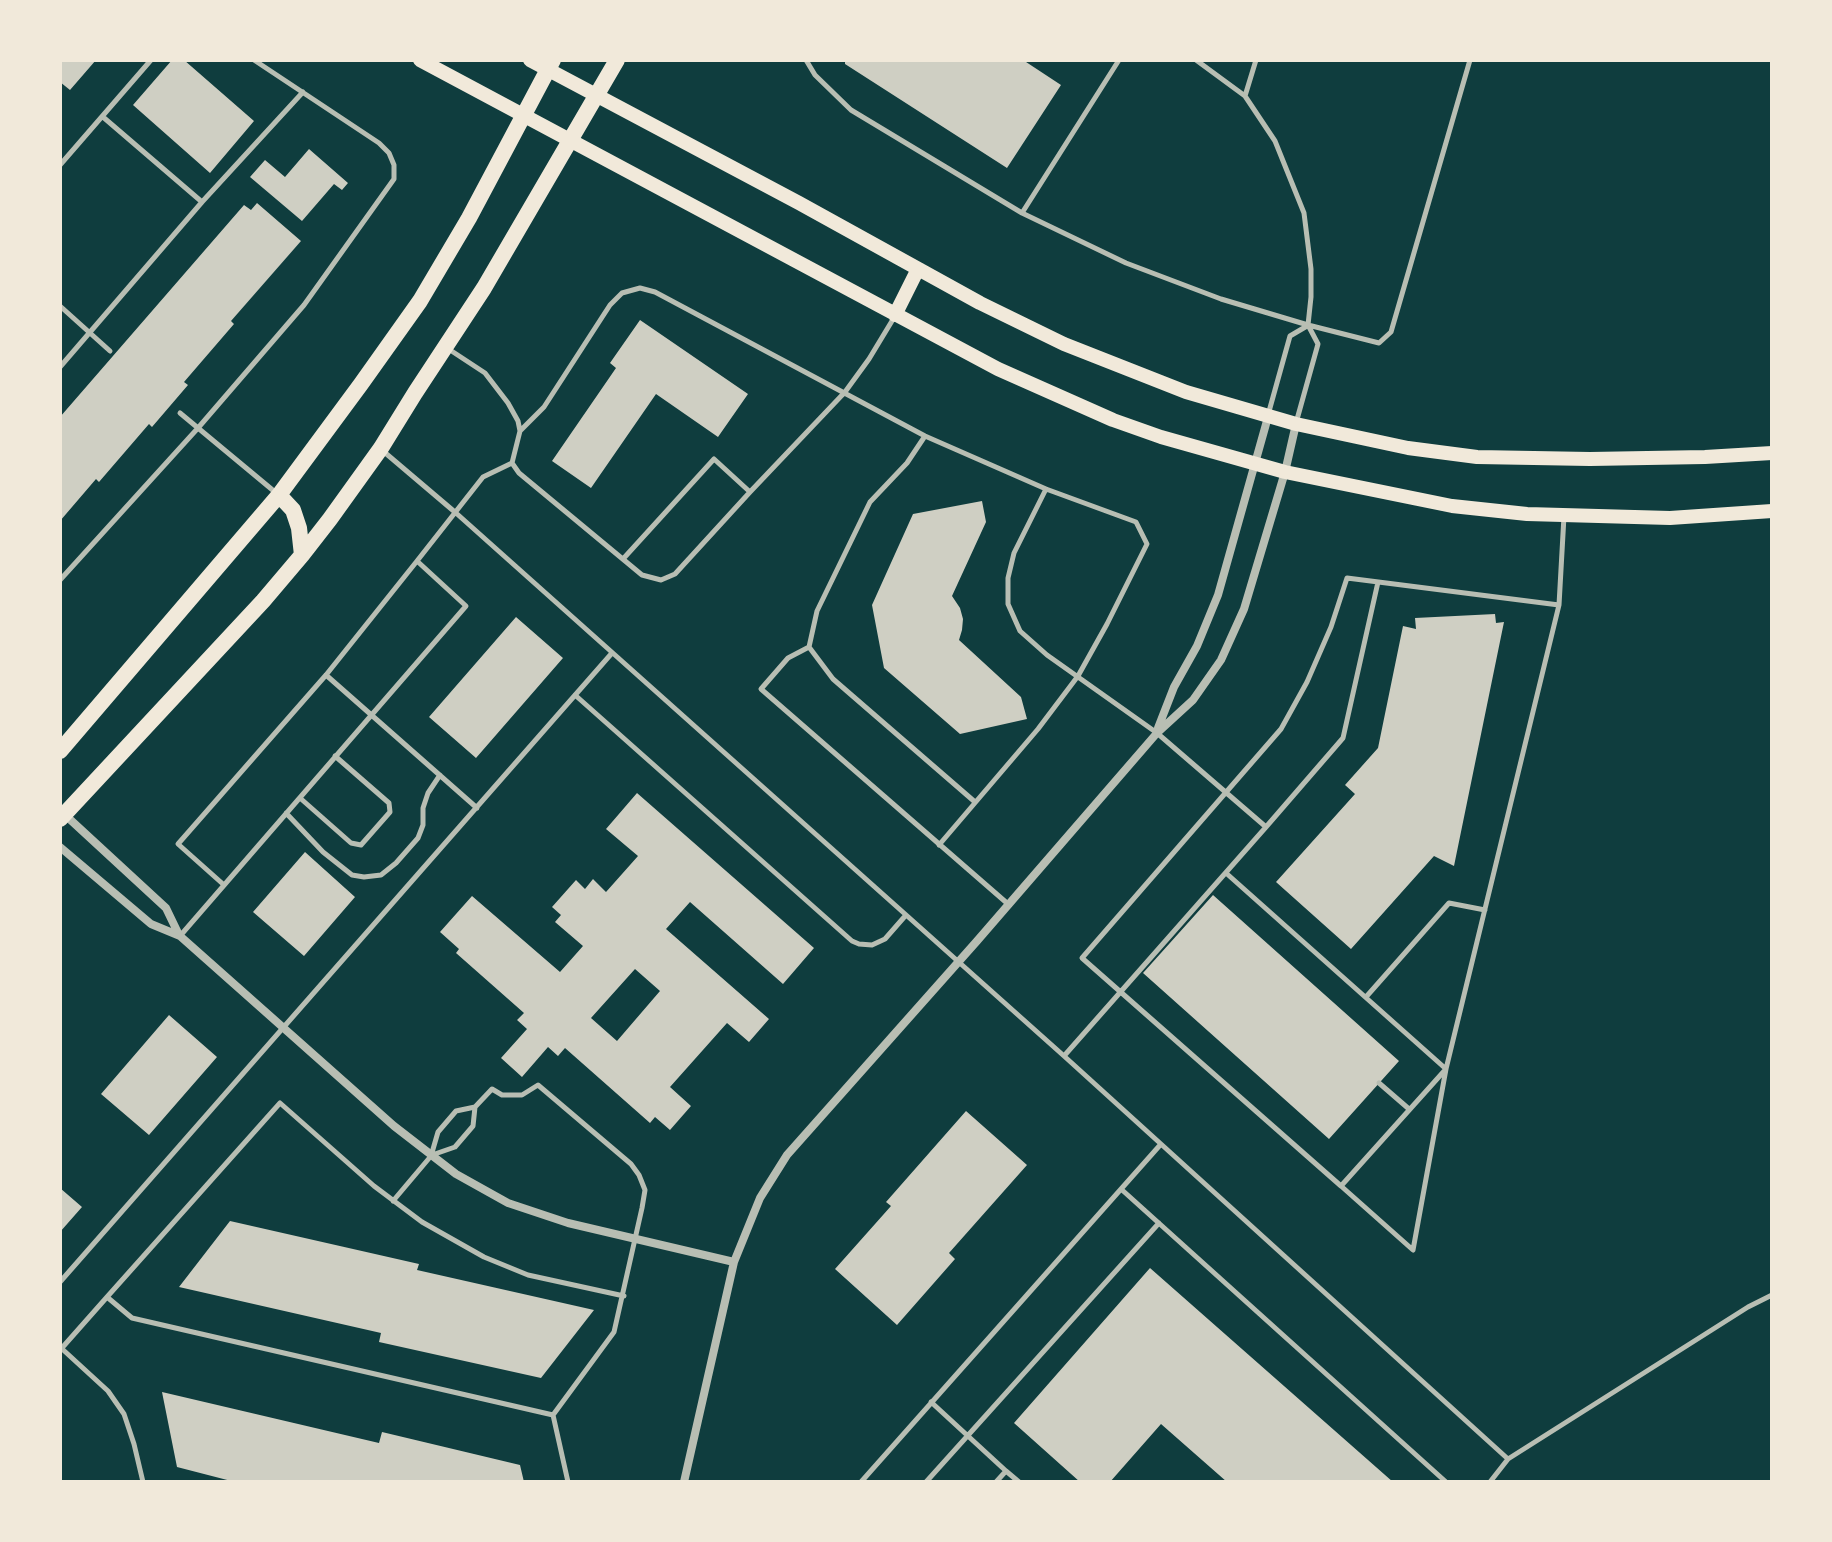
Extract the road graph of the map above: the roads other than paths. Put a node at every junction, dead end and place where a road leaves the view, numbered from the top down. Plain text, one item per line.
1 (151, 60) edge
2 (254, 60) edge
3 (420, 60) edge
4 (530, 60) edge
5 (617, 60) edge
6 (806, 60) edge
7 (1119, 60) edge
8 (1196, 60) edge
9 (1256, 60) edge
10 (1470, 60) edge
11 (550, 65) edge
12 (303, 92) junction
13 (596, 96) junction
14 (1245, 96) junction
15 (524, 116) junction
16 (103, 117) junction
17 (570, 141) junction
18 (60, 165) edge
19 (202, 202) junction
20 (1022, 213) junction
21 (918, 269) junction
22 (60, 306) edge
23 (895, 315) junction
24 (1308, 325) junction
25 (90, 332) junction
26 (446, 347) junction
27 (110, 351) dead end
28 (60, 367) edge
29 (845, 392) junction
30 (180, 413) dead end
31 (1268, 417) junction
32 (1296, 424) junction
33 (198, 428) junction
34 (520, 431) junction
35 (925, 436) junction
36 (381, 448) junction
37 (1772, 453) edge
38 (512, 463) junction
39 (1255, 464) junction
40 (1285, 472) junction
41 (1046, 489) junction
42 (750, 492) junction
43 (279, 495) junction
44 (1772, 511) edge
45 (456, 513) junction
46 (1564, 515) junction
47 (302, 555) junction
48 (623, 559) junction
49 (417, 561) junction
50 (60, 580) edge
51 (1378, 582) junction
52 (1559, 605) junction
53 (809, 647) junction
54 (612, 653) junction
55 (326, 675) junction
56 (1078, 676) junction
57 (575, 695) junction
58 (372, 715) junction
59 (1157, 733) junction
60 (60, 751) edge
61 (335, 756) junction
62 (440, 775) junction
63 (1227, 793) junction
64 (300, 798) junction
65 (975, 802) junction
66 (477, 808) junction
67 (286, 813) junction
68 (61, 815) edge
69 (1266, 827) junction
70 (939, 845) junction
71 (60, 847) edge
72 (1226, 873) junction
73 (224, 885) junction
74 (1008, 905) junction
75 (1485, 910) junction
76 (906, 915) junction
77 (180, 936) junction
78 (958, 962) junction
79 (1121, 992) junction
80 (1366, 997) junction
81 (284, 1029) junction
82 (1064, 1056) junction
83 (1446, 1069) junction
84 (1379, 1083) dead end
85 (475, 1107) junction
86 (1409, 1109) junction
87 (1161, 1144) junction
88 (431, 1156) junction
89 (1341, 1186) junction
90 (1121, 1189) junction
91 (393, 1201) junction
92 (1159, 1223) junction
93 (635, 1238) junction
94 (734, 1262) junction
95 (60, 1282) edge
96 (1772, 1295) edge
97 (624, 1296) junction
98 (107, 1297) junction
99 (61, 1348) edge
100 (931, 1402) junction
101 (553, 1415) junction
102 (967, 1435) junction
103 (1508, 1459) junction
104 (1006, 1471) junction
105 (1442, 1481) edge
106 (143, 1482) edge
107 (568, 1482) edge
108 (684, 1482) edge
109 (861, 1482) edge
110 (926, 1482) edge
111 (996, 1482) edge
112 (1019, 1482) edge
113 (1490, 1482) edge

1 - 16 lane
2 - 12 lane
3 - 15 main road
4 - 11 main road
5 - 13 main road
6 - 20 lane
7 - 20 lane
8 - 14 lane
9 - 14 lane
10 - 24 lane
11 - 13 main road
11 - 15 main road
12 - 19 lane
12 - 33 lane
13 - 17 main road
13 - 21 main road
14 - 24 lane
15 - 17 main road
15 - 43 main road
16 - 18 lane
16 - 19 lane
17 - 23 main road
17 - 26 main road
19 - 25 lane
20 - 24 lane
21 - 23 main road
21 - 31 main road
22 - 25 lane
23 - 29 lane
23 - 39 main road
24 - 31 lane
24 - 32 lane
25 - 27 lane
25 - 28 lane
26 - 34 lane
26 - 36 main road
29 - 34 lane
29 - 35 lane
29 - 42 lane
30 - 33 lane
31 - 32 main road
31 - 39 street
32 - 37 main road
32 - 40 street
33 - 43 lane
33 - 50 lane
34 - 38 lane
35 - 41 lane
35 - 53 lane
36 - 45 lane
36 - 47 main road
38 - 45 lane
38 - 48 lane
39 - 40 main road
39 - 59 street
40 - 46 main road
40 - 59 street
41 - 56 lane
41 - 56 lane
42 - 48 lane
42 - 48 lane
43 - 47 main road
43 - 60 main road
44 - 46 main road
45 - 49 lane
45 - 54 lane
46 - 52 lane
47 - 68 main road
49 - 55 lane
49 - 58 lane
51 - 52 lane
51 - 63 lane
51 - 69 lane
52 - 75 lane
53 - 65 lane
53 - 70 lane
54 - 57 lane
54 - 76 lane
55 - 58 lane
55 - 73 lane
56 - 59 lane
56 - 65 lane
57 - 66 lane
57 - 76 lane
58 - 61 lane
58 - 62 lane
59 - 63 lane
59 - 74 street
61 - 64 lane
61 - 64 lane
62 - 66 lane
62 - 67 lane
63 - 69 lane
63 - 79 lane
64 - 67 lane
65 - 70 lane
66 - 81 lane
67 - 73 lane
68 - 77 street
69 - 72 lane
70 - 74 lane
71 - 77 street
72 - 79 lane
72 - 80 lane
73 - 77 lane
74 - 78 street
75 - 80 lane
75 - 83 lane
76 - 78 lane
77 - 81 street
78 - 82 lane
78 - 94 street
79 - 82 lane
79 - 89 lane
80 - 83 lane
81 - 88 street
81 - 95 lane
82 - 87 lane
83 - 86 lane
83 - 89 lane
84 - 86 lane
85 - 88 lane
85 - 88 lane
85 - 93 lane
86 - 89 lane
87 - 90 lane
87 - 103 lane
88 - 91 lane
88 - 93 street
90 - 92 lane
90 - 100 lane
91 - 97 lane
91 - 98 lane
92 - 102 lane
92 - 105 lane
93 - 94 street
93 - 97 lane
94 - 108 street
96 - 103 lane
97 - 101 lane
98 - 99 lane
98 - 101 lane
99 - 106 lane
100 - 102 lane
100 - 109 lane
101 - 107 lane
102 - 104 lane
102 - 110 lane
103 - 113 lane
104 - 111 lane
104 - 112 lane

